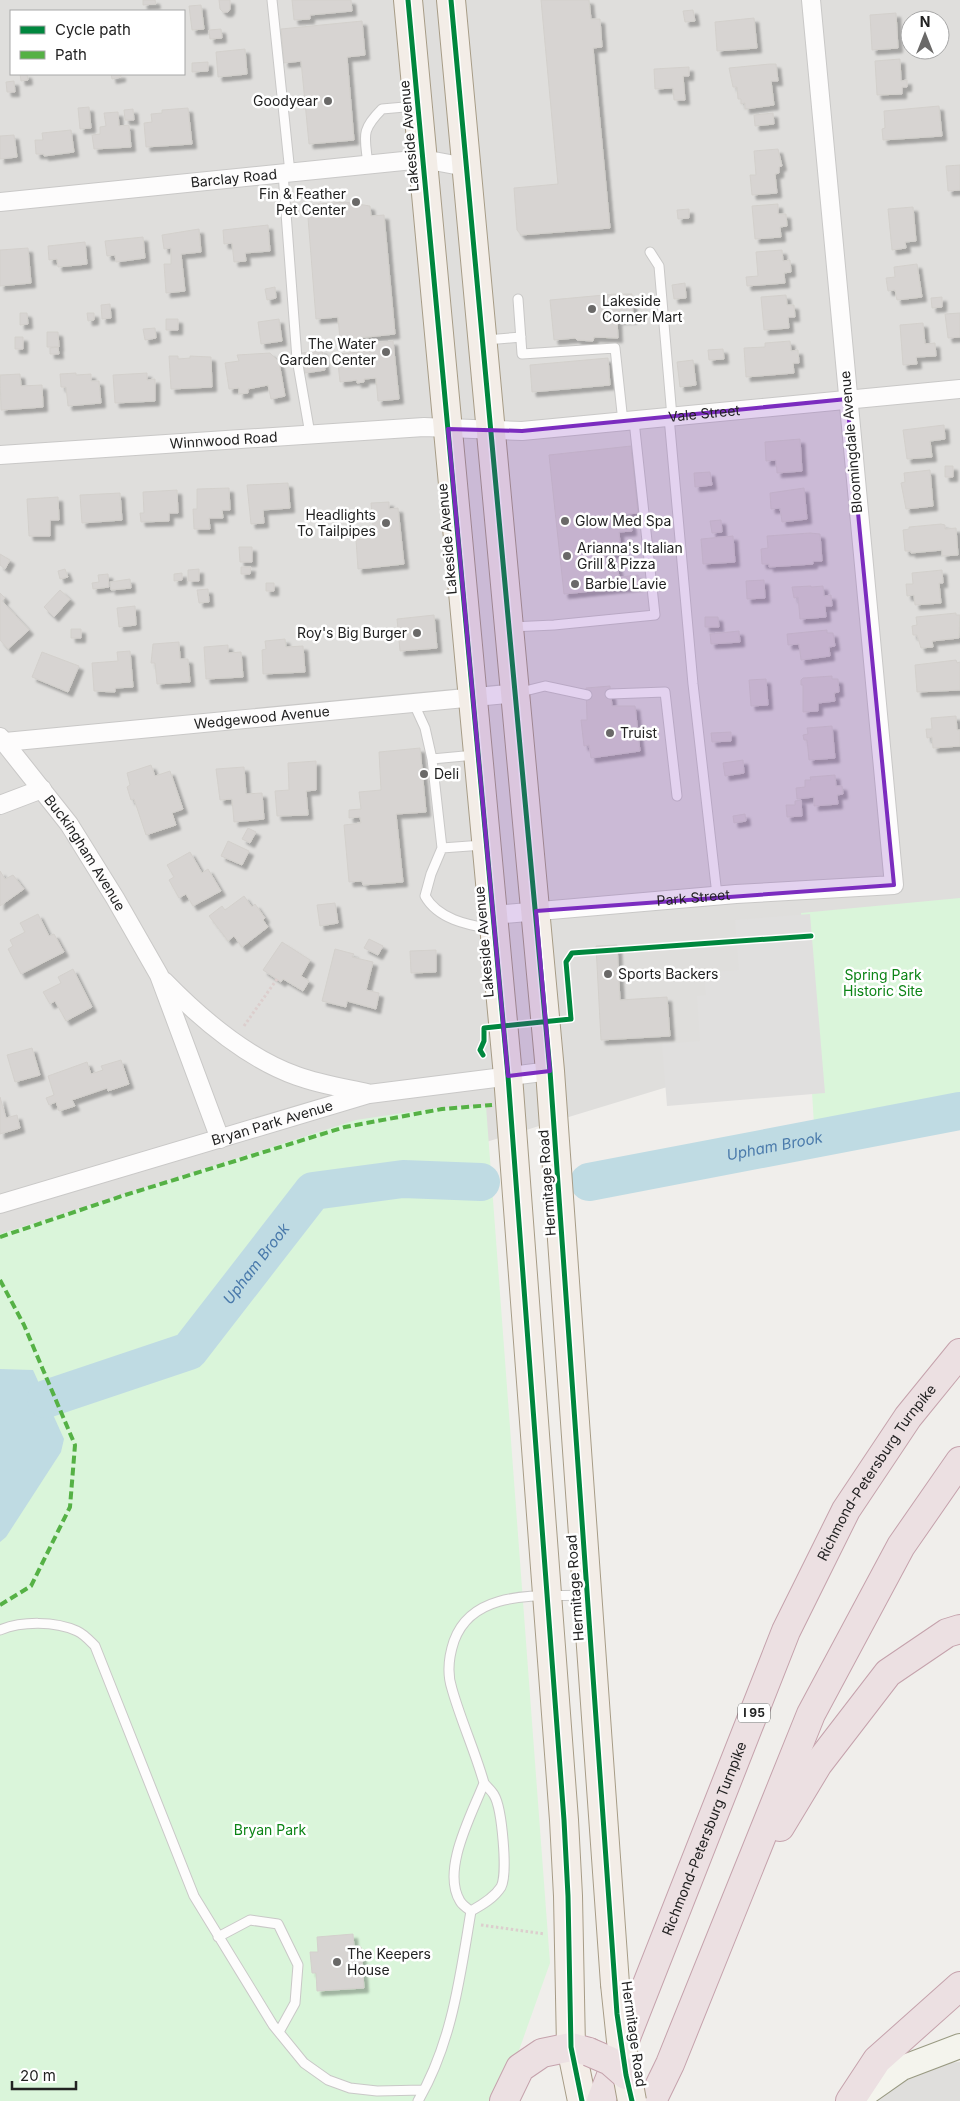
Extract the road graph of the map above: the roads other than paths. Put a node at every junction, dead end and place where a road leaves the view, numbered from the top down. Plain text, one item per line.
1 (272, 0) edge
2 (408, 0) edge
3 (450, 0) edge
4 (811, 0) edge
5 (418, 106) junction
6 (423, 159) junction
7 (368, 165) junction
8 (466, 167) junction
9 (286, 173) junction
10 (0, 202) edge
11 (650, 252) dead end
12 (518, 299) dead end
13 (521, 337) junction
14 (483, 340) junction
15 (960, 389) edge
16 (847, 399) junction
17 (671, 417) junction
18 (628, 421) junction
19 (448, 428) junction
20 (491, 431) junction
21 (310, 434) junction
22 (0, 455) edge
23 (510, 626) junction
24 (517, 693) junction
25 (610, 694) dead end
26 (587, 695) dead end
27 (472, 699) junction
28 (414, 704) junction
29 (2, 739) edge
30 (478, 755) junction
31 (432, 759) junction
32 (42, 789) junction
33 (677, 796) dead end
34 (0, 805) edge
35 (486, 844) junction
36 (442, 848) junction
37 (894, 885) joint
38 (716, 895) junction
39 (536, 912) junction
40 (494, 922) junction
41 (158, 976) junction
42 (550, 1071) junction
43 (508, 1076) junction
44 (369, 1094) junction
45 (220, 1139) junction
46 (0, 1204) edge
47 (960, 1353) edge
48 (960, 1461) edge
49 (587, 1595) junction
50 (547, 1597) junction
51 (960, 1629) edge
52 (0, 1630) edge
53 (484, 1783) junction
54 (471, 1912) junction
55 (725, 1927) junction
56 (218, 1937) junction
57 (960, 1986) edge
58 (278, 2032) junction
59 (960, 2046) edge
60 (580, 2050) junction
61 (626, 2075) junction
62 (424, 2090) junction
63 (579, 2092) edge
64 (418, 2101) edge
65 (504, 2101) edge
66 (601, 2101) edge
67 (632, 2101) edge
68 (652, 2101) edge
69 (850, 2101) edge
70 (855, 2101) edge

1 - 9 lane
2 - 5 main road, Lakeside Avenue
3 - 8 main road
4 - 16 street, Bloomingdale Avenue
5 - 6 main road, Lakeside Avenue
5 - 7 lane
6 - 7 street, Barclay Road
6 - 8 street, Barclay Road
6 - 19 main road, Lakeside Avenue
7 - 9 street, Barclay Road
8 - 14 main road
9 - 10 street, Barclay Road
9 - 21 lane
11 - 17 lane
12 - 13 lane
13 - 14 lane
13 - 18 lane
14 - 20 main road
15 - 16 street, Vale Street
16 - 17 street, Vale Street
16 - 37 street, Bloomingdale Avenue
17 - 18 street, Vale Street
17 - 38 lane
18 - 20 street, Vale Street
18 - 23 lane
19 - 20 street, Vale Street
19 - 21 street, Winnwood Road
19 - 27 main road, Lakeside Avenue
20 - 23 main road
21 - 22 street, Winnwood Road
23 - 24 main road
24 - 26 lane
24 - 27 street, Wedgewood Avenue
24 - 39 main road
25 - 33 lane
27 - 28 street, Wedgewood Avenue
27 - 30 main road, Lakeside Avenue
28 - 29 street, Wedgewood Avenue
28 - 31 lane
29 - 32 street, Buckingham Avenue
30 - 31 lane
30 - 35 main road, Lakeside Avenue
31 - 36 lane
32 - 34 street
32 - 41 street, Buckingham Avenue
35 - 36 lane
35 - 40 main road, Lakeside Avenue
36 - 40 lane
37 - 38 street, Park Street
38 - 39 street, Park Street
39 - 40 street, Park Street
39 - 42 main road
40 - 43 main road, Lakeside Avenue
41 - 44 street, Buckingham Avenue
41 - 45 street, Buckingham Avenue
42 - 43 street, Bryan Park Avenue
42 - 49 main road, Hermitage Road
43 - 44 street, Bryan Park Avenue
43 - 50 main road, Hermitage Road
44 - 45 street, Bryan Park Avenue
45 - 46 street, Bryan Park Avenue
47 - 66 highway, Richmond-Petersburg Turnpike / I 95
48 - 55 highway
49 - 50 lane
49 - 61 main road, Hermitage Road, bridge
50 - 53 lane
50 - 60 main road, Hermitage Road
51 - 55 highway
52 - 56 lane
53 - 54 lane
53 - 54 lane
54 - 62 lane
55 - 68 highway
56 - 58 lane
56 - 58 lane
57 - 69 highway
58 - 62 lane
59 - 70 street
60 - 61 highway, bridge
60 - 63 main road, Hermitage Road
60 - 65 highway
61 - 67 main road, Hermitage Road, bridge
62 - 64 lane

